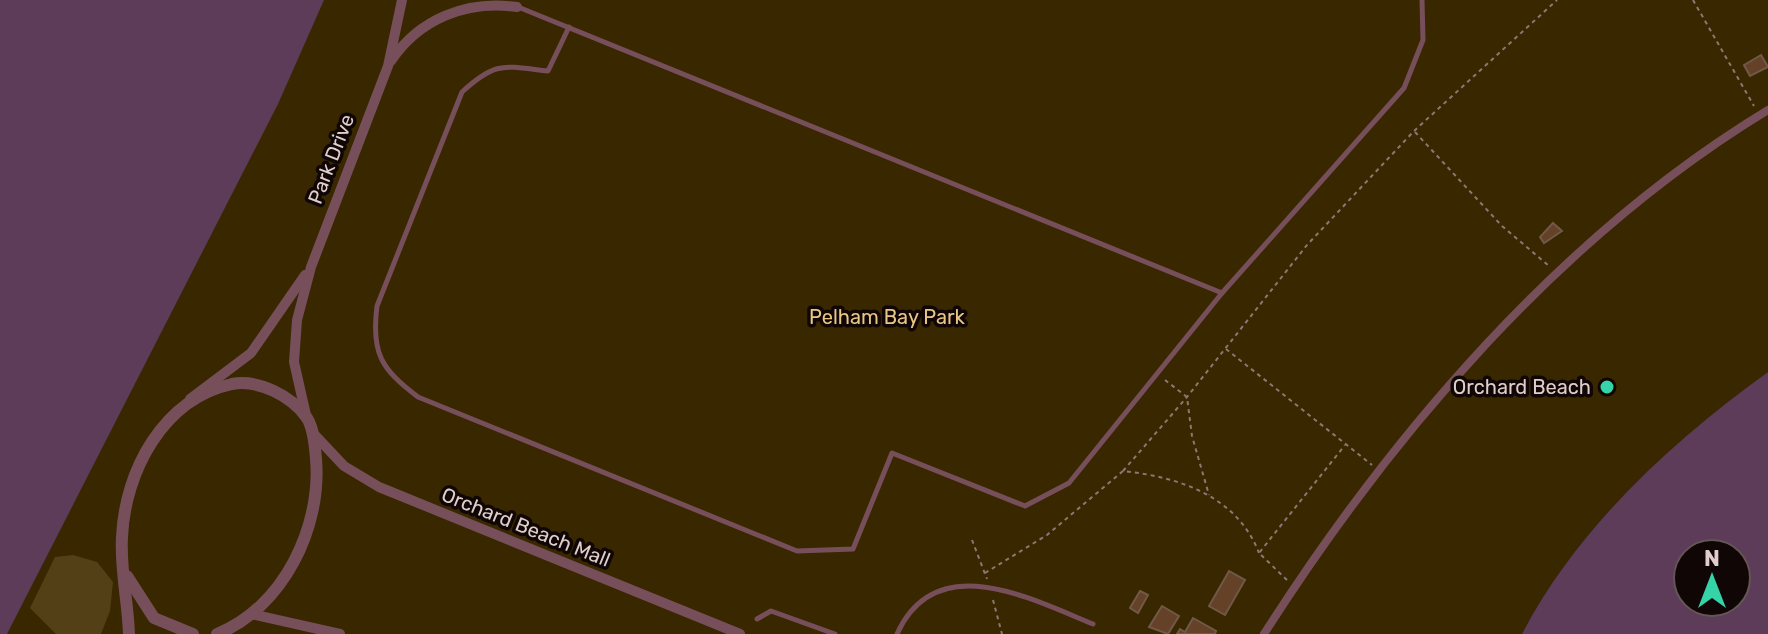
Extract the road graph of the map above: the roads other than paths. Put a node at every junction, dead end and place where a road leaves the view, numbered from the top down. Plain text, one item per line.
1 (402, 0) edge
2 (1422, 0) edge
3 (517, 7) joint
4 (569, 27) junction
5 (388, 66) junction
6 (1764, 113) edge
7 (311, 267) junction
8 (1222, 293) junction
9 (180, 409) junction
10 (306, 417) junction
11 (312, 432) junction
12 (122, 566) junction
13 (251, 614) junction
14 (757, 619) dead end
15 (1093, 624) dead end
16 (129, 634) edge
17 (193, 634) edge
18 (217, 634) edge
19 (340, 634) edge
20 (740, 634) edge
21 (835, 634) edge
22 (897, 634) edge
23 (1264, 634) edge

1 - 5 street, Park Drive
2 - 8 lane
3 - 4 lane
3 - 5 street, Park Drive
4 - 8 lane
4 - 8 lane
5 - 7 street, Park Drive
6 - 23 street
7 - 9 street, Park Drive
7 - 10 street, Park Drive
9 - 10 street, Park Drive
9 - 12 street, Park Drive
10 - 11 street, Park Drive
11 - 13 street, Park Drive
11 - 20 street, Orchard Beach Mall
12 - 16 street, Park Drive
12 - 17 street
13 - 18 street, Park Drive
13 - 19 street
14 - 21 lane
15 - 22 lane

